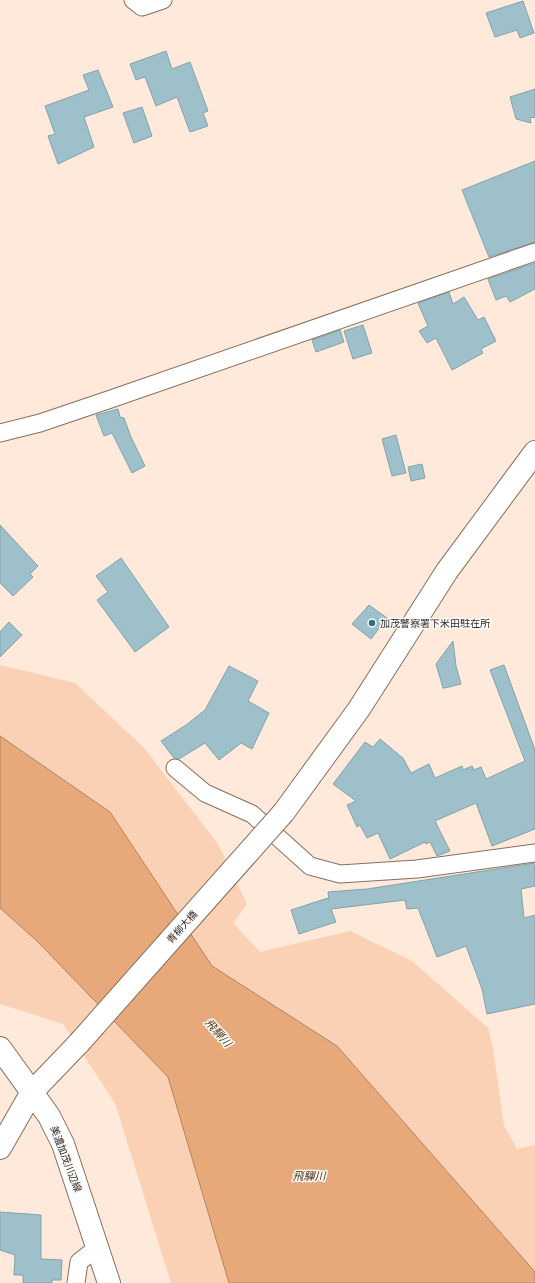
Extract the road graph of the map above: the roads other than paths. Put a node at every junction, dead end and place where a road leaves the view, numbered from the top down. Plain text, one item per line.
1 (133, 0) edge
2 (163, 0) edge
3 (535, 252) edge
4 (0, 433) edge
5 (535, 452) edge
6 (175, 768) dead end
7 (535, 853) edge
8 (0, 1048) edge
9 (32, 1092) junction
10 (0, 1148) edge
11 (98, 1247) junction
12 (76, 1283) edge
13 (109, 1283) edge

1 - 2 street
3 - 4 street
5 - 9 street, 青柳大橋, bridge
6 - 7 street
8 - 9 street, 美濃加茂川辺線
9 - 10 street, 青柳大橋
9 - 11 street, 美濃加茂川辺線
11 - 12 street
11 - 13 street, 美濃加茂川辺線

